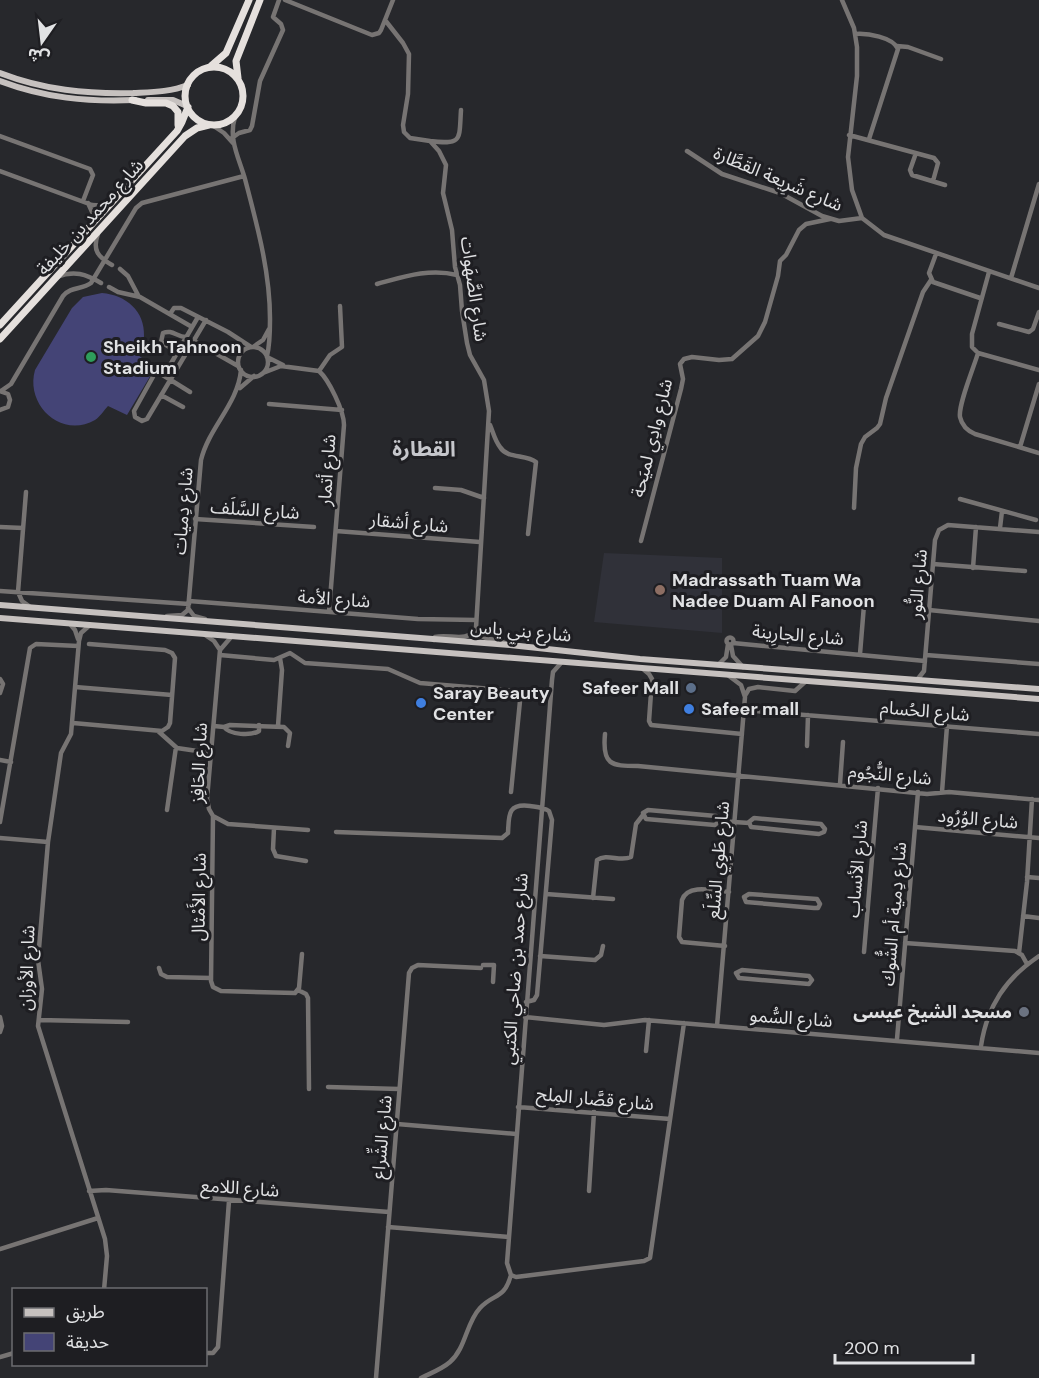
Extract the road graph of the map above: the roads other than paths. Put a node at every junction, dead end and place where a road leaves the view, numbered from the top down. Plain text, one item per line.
1 (249, 0) edge
2 (279, 0) edge
3 (285, 0) edge
4 (393, 0) edge
5 (842, 0) edge
6 (260, 1) edge
7 (385, 20) junction
8 (855, 33) junction
9 (897, 46) junction
10 (941, 59) dead end
11 (208, 68) junction
12 (0, 73) edge
13 (239, 80) junction
14 (1, 82) edge
15 (188, 85) junction
16 (132, 100) junction
17 (188, 106) junction
18 (460, 110) dead end
19 (235, 117) junction
20 (210, 125) junction
21 (177, 131) junction
22 (849, 135) junction
23 (0, 136) edge
24 (232, 138) junction
25 (869, 139) junction
26 (430, 141) junction
27 (234, 145) junction
28 (687, 151) dead end
29 (916, 153) junction
30 (0, 171) edge
31 (244, 176) junction
32 (933, 181) junction
33 (945, 185) dead end
34 (1039, 188) edge
35 (86, 202) junction
36 (108, 206) junction
37 (862, 218) junction
38 (830, 219) junction
39 (93, 222) junction
40 (99, 231) junction
41 (936, 254) junction
42 (99, 256) junction
43 (104, 261) junction
44 (112, 265) dead end
45 (120, 269) dead end
46 (989, 272) junction
47 (80, 273) junction
48 (457, 275) junction
49 (55, 278) junction
50 (1011, 278) junction
51 (94, 279) junction
52 (931, 280) junction
53 (131, 281) junction
54 (101, 283) dead end
55 (377, 284) dead end
56 (109, 287) dead end
57 (1039, 288) edge
58 (123, 293) junction
59 (140, 297) junction
60 (980, 298) junction
61 (339, 306) dead end
62 (1039, 312) edge
63 (170, 314) junction
64 (198, 317) junction
65 (206, 320) junction
66 (999, 324) dead end
67 (0, 325) edge
68 (192, 327) junction
69 (270, 327) junction
70 (186, 337) junction
71 (0, 339) edge
72 (194, 340) junction
73 (251, 347) junction
74 (978, 353) junction
75 (176, 354) junction
76 (267, 356) junction
77 (285, 366) junction
78 (240, 368) junction
79 (1039, 370) edge
80 (319, 371) junction
81 (159, 373) junction
82 (263, 373) junction
83 (254, 376) junction
84 (170, 380) junction
85 (11, 384) junction
86 (1039, 384) edge
87 (238, 390) junction
88 (0, 391) edge
89 (190, 392) dead end
90 (162, 394) junction
91 (10, 397) junction
92 (269, 404) dead end
93 (183, 407) dead end
94 (0, 410) edge
95 (342, 410) junction
96 (489, 424) junction
97 (1020, 447) junction
98 (1039, 453) edge
99 (435, 488) dead end
100 (26, 492) dead end
101 (484, 498) junction
102 (960, 499) dead end
103 (854, 508) dead end
104 (1002, 511) junction
105 (195, 519) junction
106 (1036, 520) dead end
107 (0, 527) edge
108 (314, 527) dead end
109 (976, 527) junction
110 (23, 528) junction
111 (1000, 528) junction
112 (336, 531) junction
113 (1039, 532) edge
114 (528, 534) dead end
115 (641, 541) dead end
116 (480, 542) junction
117 (933, 564) junction
118 (973, 568) junction
119 (1025, 571) dead end
120 (0, 591) edge
121 (18, 592) junction
122 (0, 604) edge
123 (189, 604) junction
124 (864, 605) dead end
125 (29, 606) junction
126 (929, 610) junction
127 (329, 612) junction
128 (0, 618) edge
129 (163, 619) junction
130 (476, 620) junction
131 (1039, 621) edge
132 (215, 623) junction
133 (70, 624) junction
134 (90, 625) junction
135 (476, 628) junction
136 (204, 634) junction
137 (232, 636) junction
138 (434, 639) junction
139 (78, 644) junction
140 (89, 644) dead end
141 (731, 644) junction
142 (510, 645) junction
143 (529, 647) junction
144 (220, 652) junction
145 (860, 654) junction
146 (280, 658) junction
147 (925, 658) junction
148 (518, 659) junction
149 (544, 662) junction
150 (561, 663) junction
151 (1039, 664) edge
152 (718, 665) junction
153 (743, 667) junction
154 (643, 669) junction
155 (788, 670) junction
156 (924, 671) junction
157 (554, 672) junction
158 (728, 676) junction
159 (0, 679) edge
160 (763, 679) junction
161 (917, 680) junction
162 (933, 681) junction
163 (805, 682) junction
164 (75, 687) junction
165 (1039, 689) edge
166 (517, 691) junction
167 (529, 692) junction
168 (0, 693) edge
169 (551, 694) junction
170 (172, 695) junction
171 (745, 697) junction
172 (1039, 699) edge
173 (520, 701) junction
174 (744, 710) junction
175 (808, 715) junction
176 (73, 723) junction
177 (259, 725) junction
178 (214, 726) junction
179 (278, 726) junction
180 (947, 726) junction
181 (224, 728) junction
182 (158, 731) junction
183 (605, 734) dead end
184 (742, 734) junction
185 (1039, 734) edge
186 (843, 742) dead end
187 (288, 746) dead end
188 (807, 746) dead end
189 (176, 747) junction
190 (211, 753) junction
191 (0, 760) edge
192 (11, 762) junction
193 (739, 775) junction
194 (840, 784) junction
195 (878, 788) junction
196 (511, 792) dead end
197 (918, 792) junction
198 (942, 792) junction
199 (1032, 799) junction
200 (1039, 800) edge
201 (542, 807) junction
202 (167, 810) dead end
203 (643, 815) junction
204 (213, 816) junction
205 (719, 821) junction
206 (0, 822) edge
207 (735, 822) junction
208 (748, 823) junction
209 (915, 827) junction
210 (274, 828) junction
211 (308, 830) dead end
212 (336, 832) dead end
213 (0, 838) edge
214 (1030, 838) junction
215 (1039, 838) edge
216 (48, 842) junction
217 (306, 861) dead end
218 (1027, 877) junction
219 (1039, 878) edge
220 (546, 894) junction
221 (729, 895) junction
222 (593, 898) junction
223 (744, 898) junction
224 (613, 899) dead end
225 (1023, 916) junction
226 (1039, 918) edge
227 (905, 943) junction
228 (603, 946) dead end
229 (725, 946) junction
230 (864, 952) dead end
231 (1019, 953) junction
232 (302, 954) dead end
233 (540, 956) junction
234 (1039, 956) edge
235 (1027, 964) junction
236 (159, 968) dead end
237 (722, 973) junction
238 (736, 975) junction
239 (211, 978) junction
240 (494, 982) dead end
241 (298, 990) junction
242 (526, 1002) junction
243 (0, 1017) edge
244 (525, 1017) junction
245 (39, 1020) junction
246 (649, 1020) junction
247 (128, 1022) dead end
248 (684, 1023) junction
249 (717, 1026) junction
250 (0, 1032) edge
251 (897, 1039) junction
252 (981, 1046) junction
253 (646, 1051) dead end
254 (1039, 1053) edge
255 (328, 1087) dead end
256 (309, 1089) dead end
257 (399, 1089) junction
258 (518, 1107) junction
259 (594, 1112) junction
260 (670, 1119) junction
261 (397, 1124) junction
262 (516, 1134) junction
263 (89, 1191) junction
264 (589, 1191) dead end
265 (229, 1200) junction
266 (389, 1212) junction
267 (98, 1218) junction
268 (388, 1227) junction
269 (509, 1237) junction
270 (0, 1249) edge
271 (508, 1268) junction
272 (511, 1275) junction
273 (521, 1275) junction
274 (104, 1288) edge
275 (207, 1353) edge
276 (376, 1378) edge
277 (422, 1378) edge

1 - 11 highway
2 - 24 street
3 - 7 street
4 - 7 street
5 - 8 street
6 - 13 highway
7 - 26 street
8 - 9 street
8 - 22 street
9 - 10 street
9 - 25 street
11 - 13 highway
11 - 15 highway
12 - 15 main road
13 - 19 highway
14 - 16 main road
15 - 17 highway
16 - 17 main road
16 - 21 highway
17 - 20 highway
17 - 21 highway, شارع محمد بن خليفة
18 - 26 street
19 - 20 highway
19 - 24 street
20 - 27 street
20 - 40 highway, شارع محمد بن خليفة
21 - 36 highway, شارع محمد بن خليفة
22 - 25 street
22 - 37 street
23 - 35 street
24 - 27 street
25 - 29 street
26 - 48 street, شارع الصَّهَوات
27 - 31 street
28 - 38 street, شارع شَرِيعة القَطَّارة
29 - 32 street
29 - 32 street
30 - 35 street
31 - 43 street
31 - 69 street
32 - 33 street
34 - 50 street
35 - 36 street
35 - 39 street
36 - 39 highway, شارع محمد بن خليفة
37 - 38 street, شارع شَرِيعة القَطَّارة
37 - 41 street
38 - 115 street, شارع وادِي لميَحة
39 - 67 highway, شارع محمد بن خليفة
40 - 42 street
40 - 49 highway, شارع محمد بن خليفة
41 - 46 street
41 - 52 street
42 - 43 street
42 - 47 street
43 - 44 street
43 - 51 street
45 - 53 street
46 - 50 street
46 - 60 street
47 - 49 street
47 - 51 street
48 - 55 street
48 - 96 street, شارع الصَّهَوات
49 - 71 highway, شارع محمد بن خليفة
50 - 57 street
51 - 54 street
51 - 85 street
52 - 60 street
52 - 103 street
53 - 58 street
53 - 59 street
56 - 58 street
58 - 59 street
59 - 63 street
60 - 74 street
61 - 80 street
62 - 66 street
63 - 64 street
63 - 68 street
64 - 65 street
64 - 68 street
65 - 72 street
65 - 73 street
68 - 70 street
69 - 73 street
69 - 76 street
70 - 75 street
70 - 75 street
72 - 78 street
72 - 84 street
73 - 76 street
73 - 78 street
74 - 79 street
74 - 97 street
75 - 81 street
76 - 77 street
76 - 82 street
77 - 80 street
77 - 82 street
78 - 83 street
78 - 87 street, شارع دِميات
80 - 95 street, شارع أتمار
81 - 84 street
81 - 90 street
82 - 83 street
83 - 87 street, شارع دِميات
84 - 89 street
84 - 90 street
85 - 88 street
85 - 91 street
86 - 97 street
87 - 105 street, شارع دِميات
88 - 91 street
90 - 93 street
91 - 94 street
92 - 95 street
95 - 112 street, شارع أتمار
96 - 101 street, شارع الصَّهَوات
96 - 114 street
97 - 98 street
99 - 101 street
100 - 110 street
101 - 116 street, شارع الصَّهَوات
102 - 104 street
104 - 106 street
104 - 111 street
105 - 108 street, شارع السَّلَف
105 - 123 street, شارع دِميات
107 - 110 street
109 - 111 street, شارع النُّور
109 - 117 street, شارع النُّور
109 - 118 street
110 - 121 street
111 - 113 street, شارع النُّور
112 - 116 street, شارع أشقار
112 - 127 street, شارع أتمار
116 - 130 street, شارع الصَّهَوات
117 - 118 street
117 - 126 street, شارع النُّور
118 - 119 street
120 - 121 street, شارع الأمة
121 - 123 street, شارع الأمة
121 - 125 street
122 - 125 main road, شارع بني ياس
123 - 127 street, شارع الأمة
123 - 129 street
123 - 132 street
124 - 145 street, شارع الجارِينة
125 - 129 main road, شارع بني ياس
126 - 131 street
126 - 147 street, شارع النُّور
127 - 130 street, شارع الأمة
128 - 133 main road, شارع بني ياس
129 - 132 main road, شارع بني ياس
130 - 135 street, شارع الصَّهَوات
132 - 138 main road, شارع بني ياس
133 - 134 main road, شارع بني ياس
133 - 139 street
134 - 136 main road, شارع بني ياس
134 - 139 street
135 - 138 street
135 - 142 street
136 - 137 main road, شارع بني ياس
136 - 144 street
137 - 144 street
137 - 148 main road, شارع بني ياس
138 - 142 main road, شارع بني ياس
139 - 164 street, شارع الأوزان
139 - 192 street
140 - 170 street
141 - 145 street, شارع الجارِينة
141 - 152 street
141 - 153 street
142 - 143 main road, شارع بني ياس
143 - 148 main road
143 - 152 main road, شارع بني ياس
144 - 146 street
144 - 178 street, شارع الحَافِز
145 - 147 street, شارع الجارِينة
146 - 166 street
146 - 179 street
147 - 151 street, شارع الجارِينة
147 - 156 street, شارع النُّور
148 - 149 main road, شارع بني ياس
149 - 150 main road, شارع بني ياس
149 - 157 street
150 - 154 main road, شارع بني ياس
150 - 157 street
152 - 153 main road, شارع بني ياس
153 - 155 main road, شارع بني ياس
154 - 158 main road, شارع بني ياس
154 - 184 street
155 - 160 main road
155 - 161 main road, شارع بني ياس
156 - 161 street
156 - 162 street
157 - 169 street, شارع حمد بن ضاحي الكتبي
158 - 160 main road, شارع بني ياس
158 - 171 street
159 - 168 street
160 - 163 main road, شارع بني ياس
161 - 162 main road, شارع بني ياس
162 - 165 main road, شارع بني ياس
163 - 171 street
163 - 172 main road, شارع بني ياس
164 - 170 street
164 - 176 street, شارع الأوزان
166 - 167 street
166 - 173 street
167 - 169 street
167 - 173 street
169 - 201 street, شارع حمد بن ضاحي الكتبي
170 - 182 street
171 - 174 street, شارع طَوِي السِّلَع
173 - 196 street
174 - 175 street, شارع الحُسام
174 - 184 street, شارع طَوِي السِّلَع
175 - 180 street, شارع الحُسام
175 - 188 street
176 - 182 street
176 - 216 street, شارع الأوزان
177 - 179 street
177 - 181 street
177 - 181 street
178 - 181 street
178 - 190 street, شارع الحَافِز
179 - 187 street
180 - 185 street, شارع الحُسام
180 - 198 street
182 - 189 street
183 - 193 street, شارع النُّجُوم
184 - 193 street, شارع طَوِي السِّلَع
186 - 194 street
189 - 190 street
189 - 202 street
190 - 204 street, شارع الحَافِز
191 - 192 street
192 - 206 street
193 - 194 street, شارع النُّجُوم
193 - 207 street, شارع طَوِي السِّلَع
194 - 195 street, شارع النُّجُوم
195 - 197 street, شارع النُّجُوم
195 - 230 street, شارع الأنساب
197 - 198 street, شارع النُّجُوم
197 - 209 street, شارع دِمية أم الشُّوك
198 - 199 street, شارع النُّجُوم
199 - 200 street, شارع النُّجُوم
199 - 214 street
201 - 212 street
201 - 220 street
201 - 242 street, شارع حمد بن ضاحي الكتبي
203 - 205 street
203 - 205 street
203 - 222 street
204 - 210 street, شارع الحَافِز
204 - 239 street, شارع الأَمْثال
205 - 207 street
207 - 208 street
207 - 221 street, شارع طَوِي السِّلَع
208 - 208 street
209 - 214 street, شارع الوُرُود
209 - 227 street, شارع دِمية أم الشُّوك
210 - 211 street, شارع الحَافِز
210 - 217 street
213 - 216 street
214 - 215 street, شارع الوُرُود
214 - 218 street
216 - 245 street, شارع الأوزان
218 - 219 street
218 - 225 street
220 - 222 street
220 - 233 street
221 - 223 street
221 - 229 street, شارع طَوِي السِّلَع
221 - 229 street
222 - 224 street
223 - 223 street
225 - 226 street
225 - 231 street
227 - 231 street
227 - 251 street, شارع دِمية أم الشُّوك
228 - 233 street
229 - 237 street, شارع طَوِي السِّلَع
231 - 235 street
232 - 241 street
233 - 242 street
234 - 235 street
235 - 252 street
236 - 239 street
237 - 238 street
237 - 249 street, شارع طَوِي السِّلَع
238 - 238 street
239 - 241 street
240 - 257 street, شارع الشِّراع
241 - 256 street
242 - 244 street, شارع حمد بن ضاحي الكتبي
243 - 250 street
244 - 246 street, شارع السُّمو
244 - 258 street, شارع حمد بن ضاحي الكتبي
245 - 247 street
245 - 263 street, شارع الأوزان
246 - 248 street, شارع السُّمو
246 - 253 street
248 - 249 street, شارع السُّمو
248 - 260 street
249 - 251 street, شارع السُّمو
251 - 252 street, شارع السُّمو
252 - 254 street, شارع السُّمو
255 - 257 street
257 - 261 street, شارع الشِّراع
258 - 259 street, شارع قصَّار المِلح
258 - 262 street, شارع حمد بن ضاحي الكتبي
259 - 260 street, شارع قصَّار المِلح
259 - 264 street
260 - 273 street
261 - 262 street
261 - 266 street, شارع الشِّراع
262 - 269 street, شارع حمد بن ضاحي الكتبي
263 - 265 street, شارع اللامع
263 - 267 street, شارع الأوزان
265 - 266 street, شارع اللامع
265 - 275 street
266 - 268 street, شارع الشِّراع
267 - 270 street
267 - 274 street, شارع الأوزان
268 - 269 street
268 - 276 street, شارع الشِّراع
269 - 271 street, شارع حمد بن ضاحي الكتبي
271 - 272 street, شارع حمد بن ضاحي الكتبي
271 - 273 street
272 - 273 street
272 - 277 street

